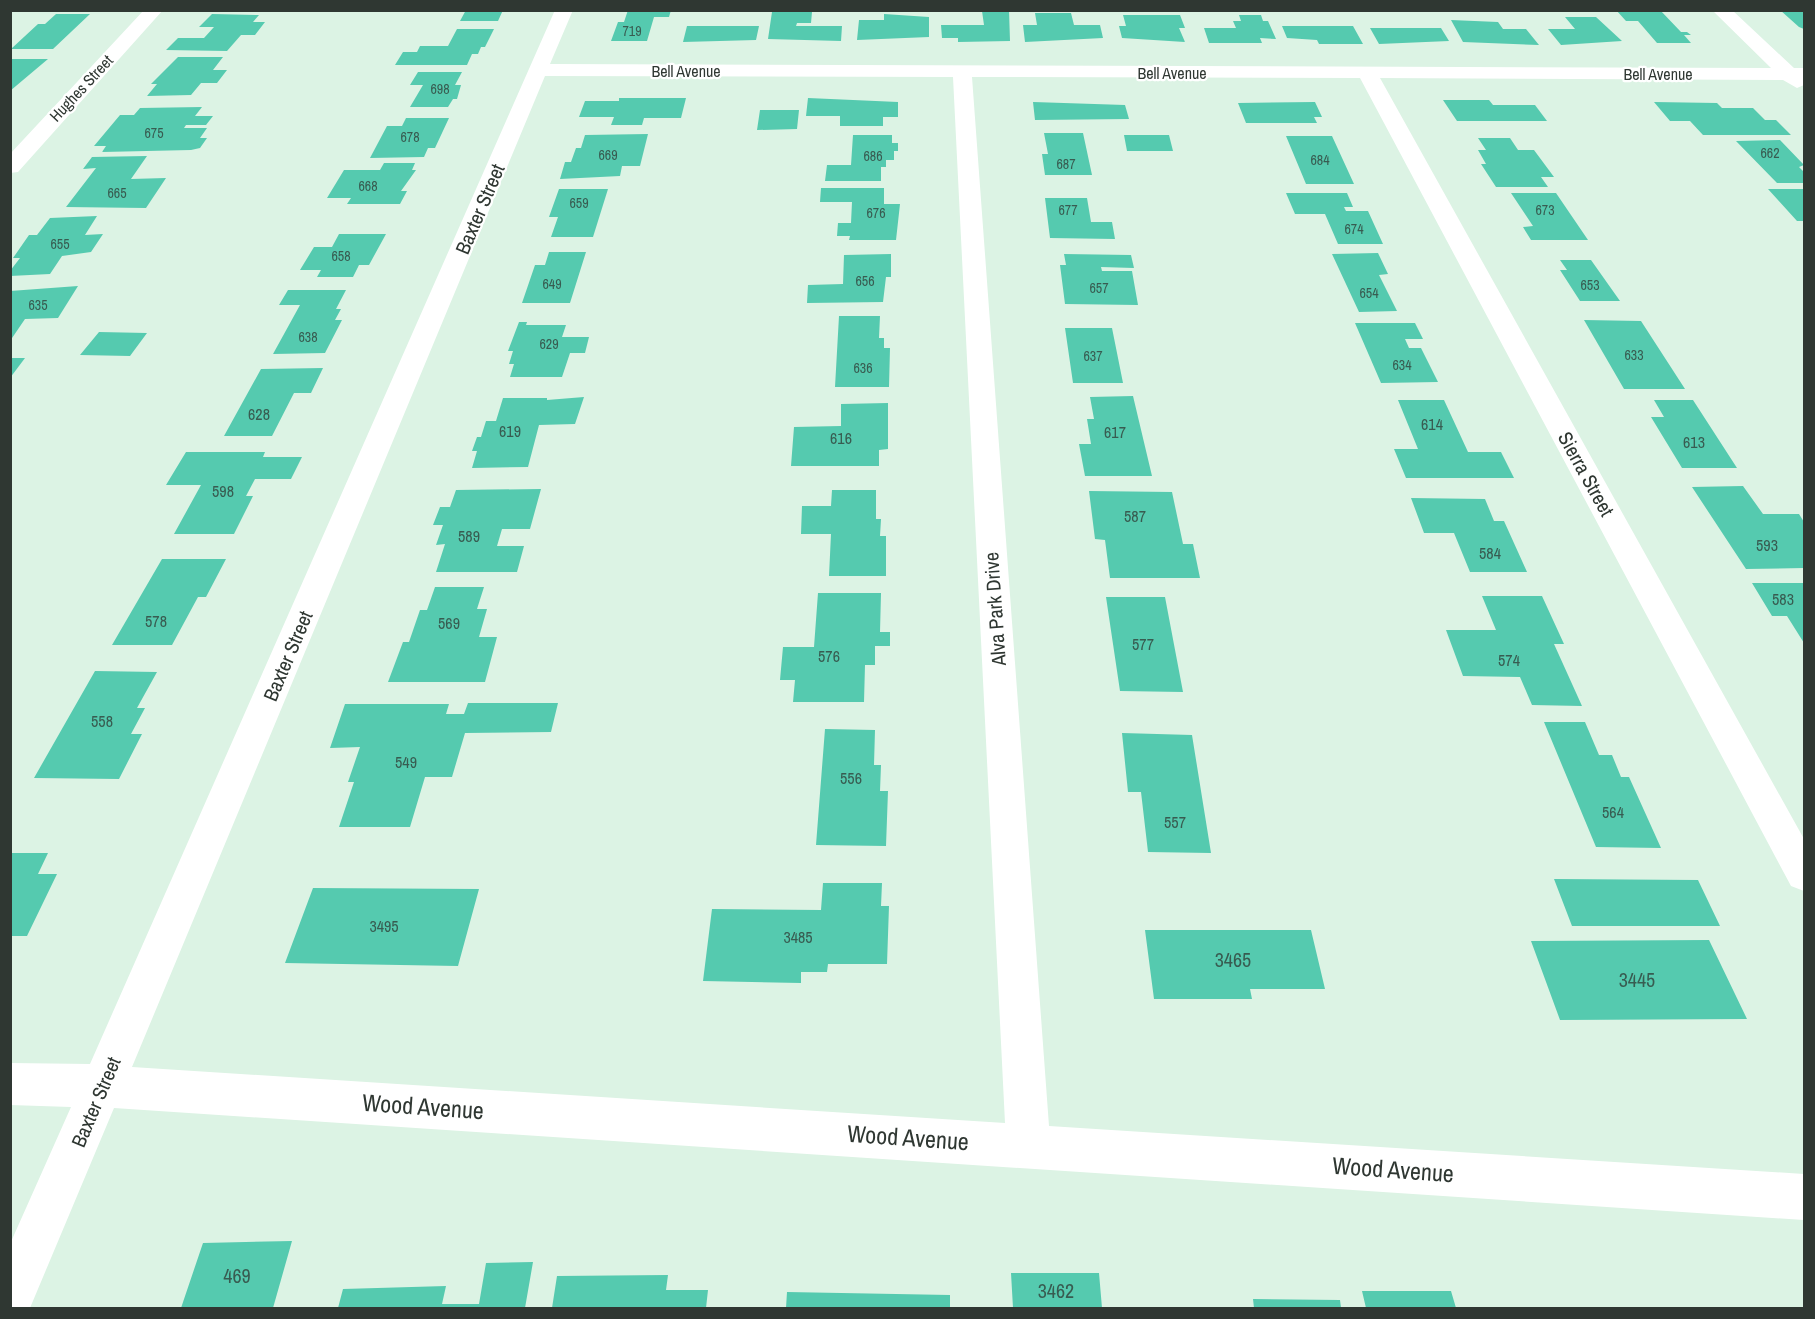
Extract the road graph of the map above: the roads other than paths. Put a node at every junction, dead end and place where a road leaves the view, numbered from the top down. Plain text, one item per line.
1 (154, 10) edge
2 (564, 10) edge
3 (1721, 10) edge
4 (540, 70) junction
5 (962, 72) junction
6 (1367, 73) junction
7 (1796, 74) edge
8 (1804, 89) edge
9 (10, 167) edge
10 (1804, 874) edge
11 (10, 1084) edge
12 (102, 1086) junction
13 (1028, 1146) junction
14 (1804, 1197) edge
15 (10, 1300) edge

1 - 9 street, Hughes Street
2 - 4 street, Baxter Street
3 - 7 street
4 - 5 street, Bell Avenue
4 - 12 street, Baxter Street
5 - 6 street, Bell Avenue
5 - 13 street, Alva Park Drive
6 - 7 street, Bell Avenue
6 - 10 street, Sierra Street
7 - 8 street
11 - 12 street, Wood Avenue
12 - 13 street, Wood Avenue
12 - 15 street, Baxter Street
13 - 14 street, Wood Avenue

